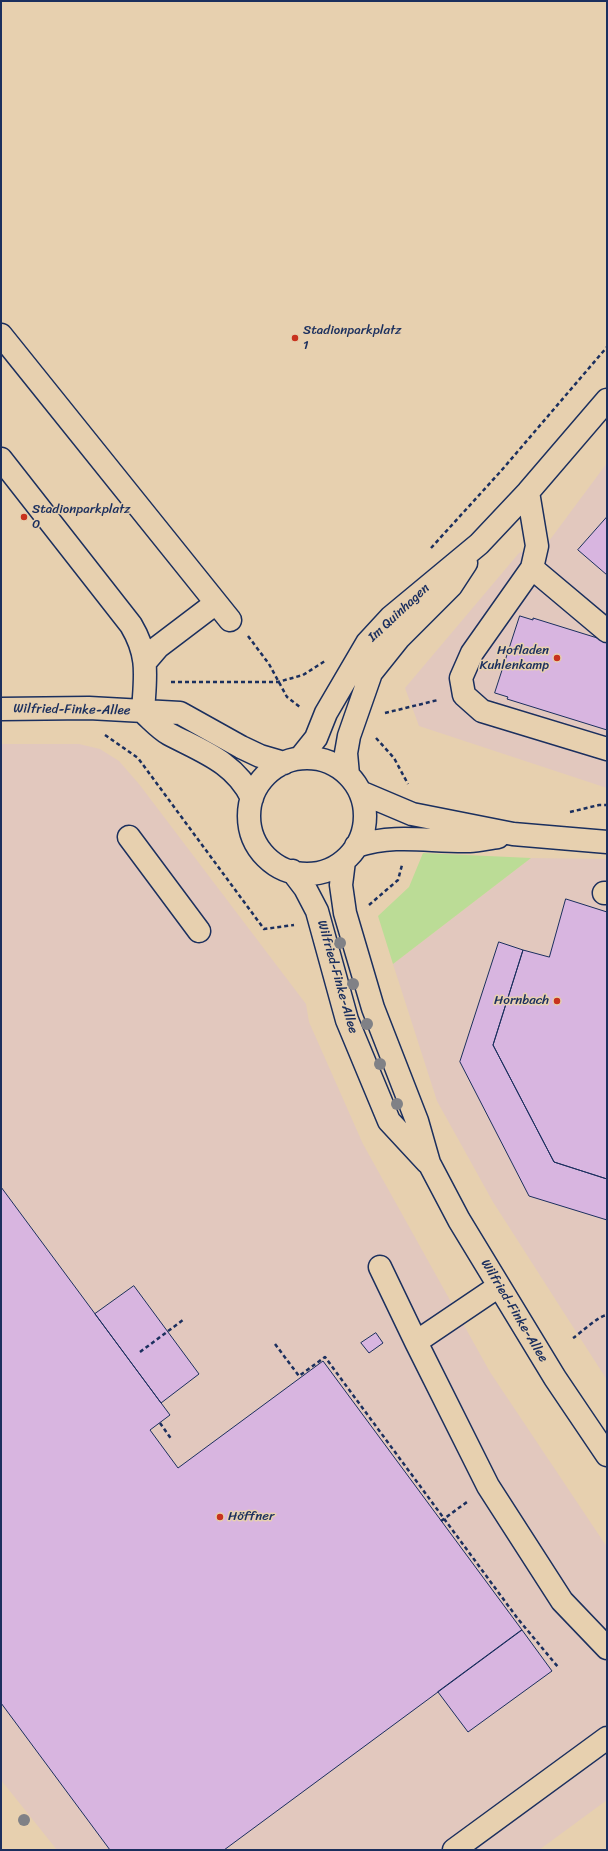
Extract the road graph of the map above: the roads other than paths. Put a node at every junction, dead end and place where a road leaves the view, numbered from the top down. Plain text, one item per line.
1 (1, 335) edge
2 (607, 400) edge
3 (1, 459) edge
4 (528, 492) junction
5 (479, 544) junction
6 (532, 568) junction
7 (216, 604) junction
8 (230, 620) road end
9 (607, 631) edge
10 (146, 671) junction
11 (1, 709) edge
12 (143, 712) junction
13 (607, 749) edge
14 (292, 761) junction
15 (354, 783) junction
16 (252, 798) junction
17 (513, 834) junction
18 (129, 837) dead end
19 (607, 842) edge
20 (350, 854) junction
21 (292, 871) junction
22 (198, 931) dead end
23 (429, 1163) junction
24 (380, 1267) dead end
25 (499, 1286) junction
26 (416, 1342) junction
27 (607, 1455) edge
28 (607, 1648) edge
29 (607, 1738) edge
30 (454, 1850) edge

1 - 7 street
2 - 4 street, Im Quinhagen
3 - 10 street
4 - 5 street, Im Quinhagen
4 - 6 street
5 - 14 street, Im Quinhagen
5 - 15 street, Im Quinhagen
6 - 9 street
6 - 13 street
7 - 8 street
7 - 10 street
10 - 12 street
11 - 12 street, Wilfried-Finke-Allee
12 - 14 street, Wilfried-Finke-Allee
12 - 16 street, Wilfried-Finke-Allee
14 - 15 street
14 - 16 street
15 - 17 street
15 - 20 street
16 - 21 street
17 - 19 street
17 - 20 street
18 - 22 street
20 - 21 street
20 - 23 street, Wilfried-Finke-Allee
21 - 23 street, Wilfried-Finke-Allee
23 - 25 street, Wilfried-Finke-Allee
24 - 26 street
25 - 26 street
25 - 27 street, Wilfried-Finke-Allee
26 - 28 street
29 - 30 street

